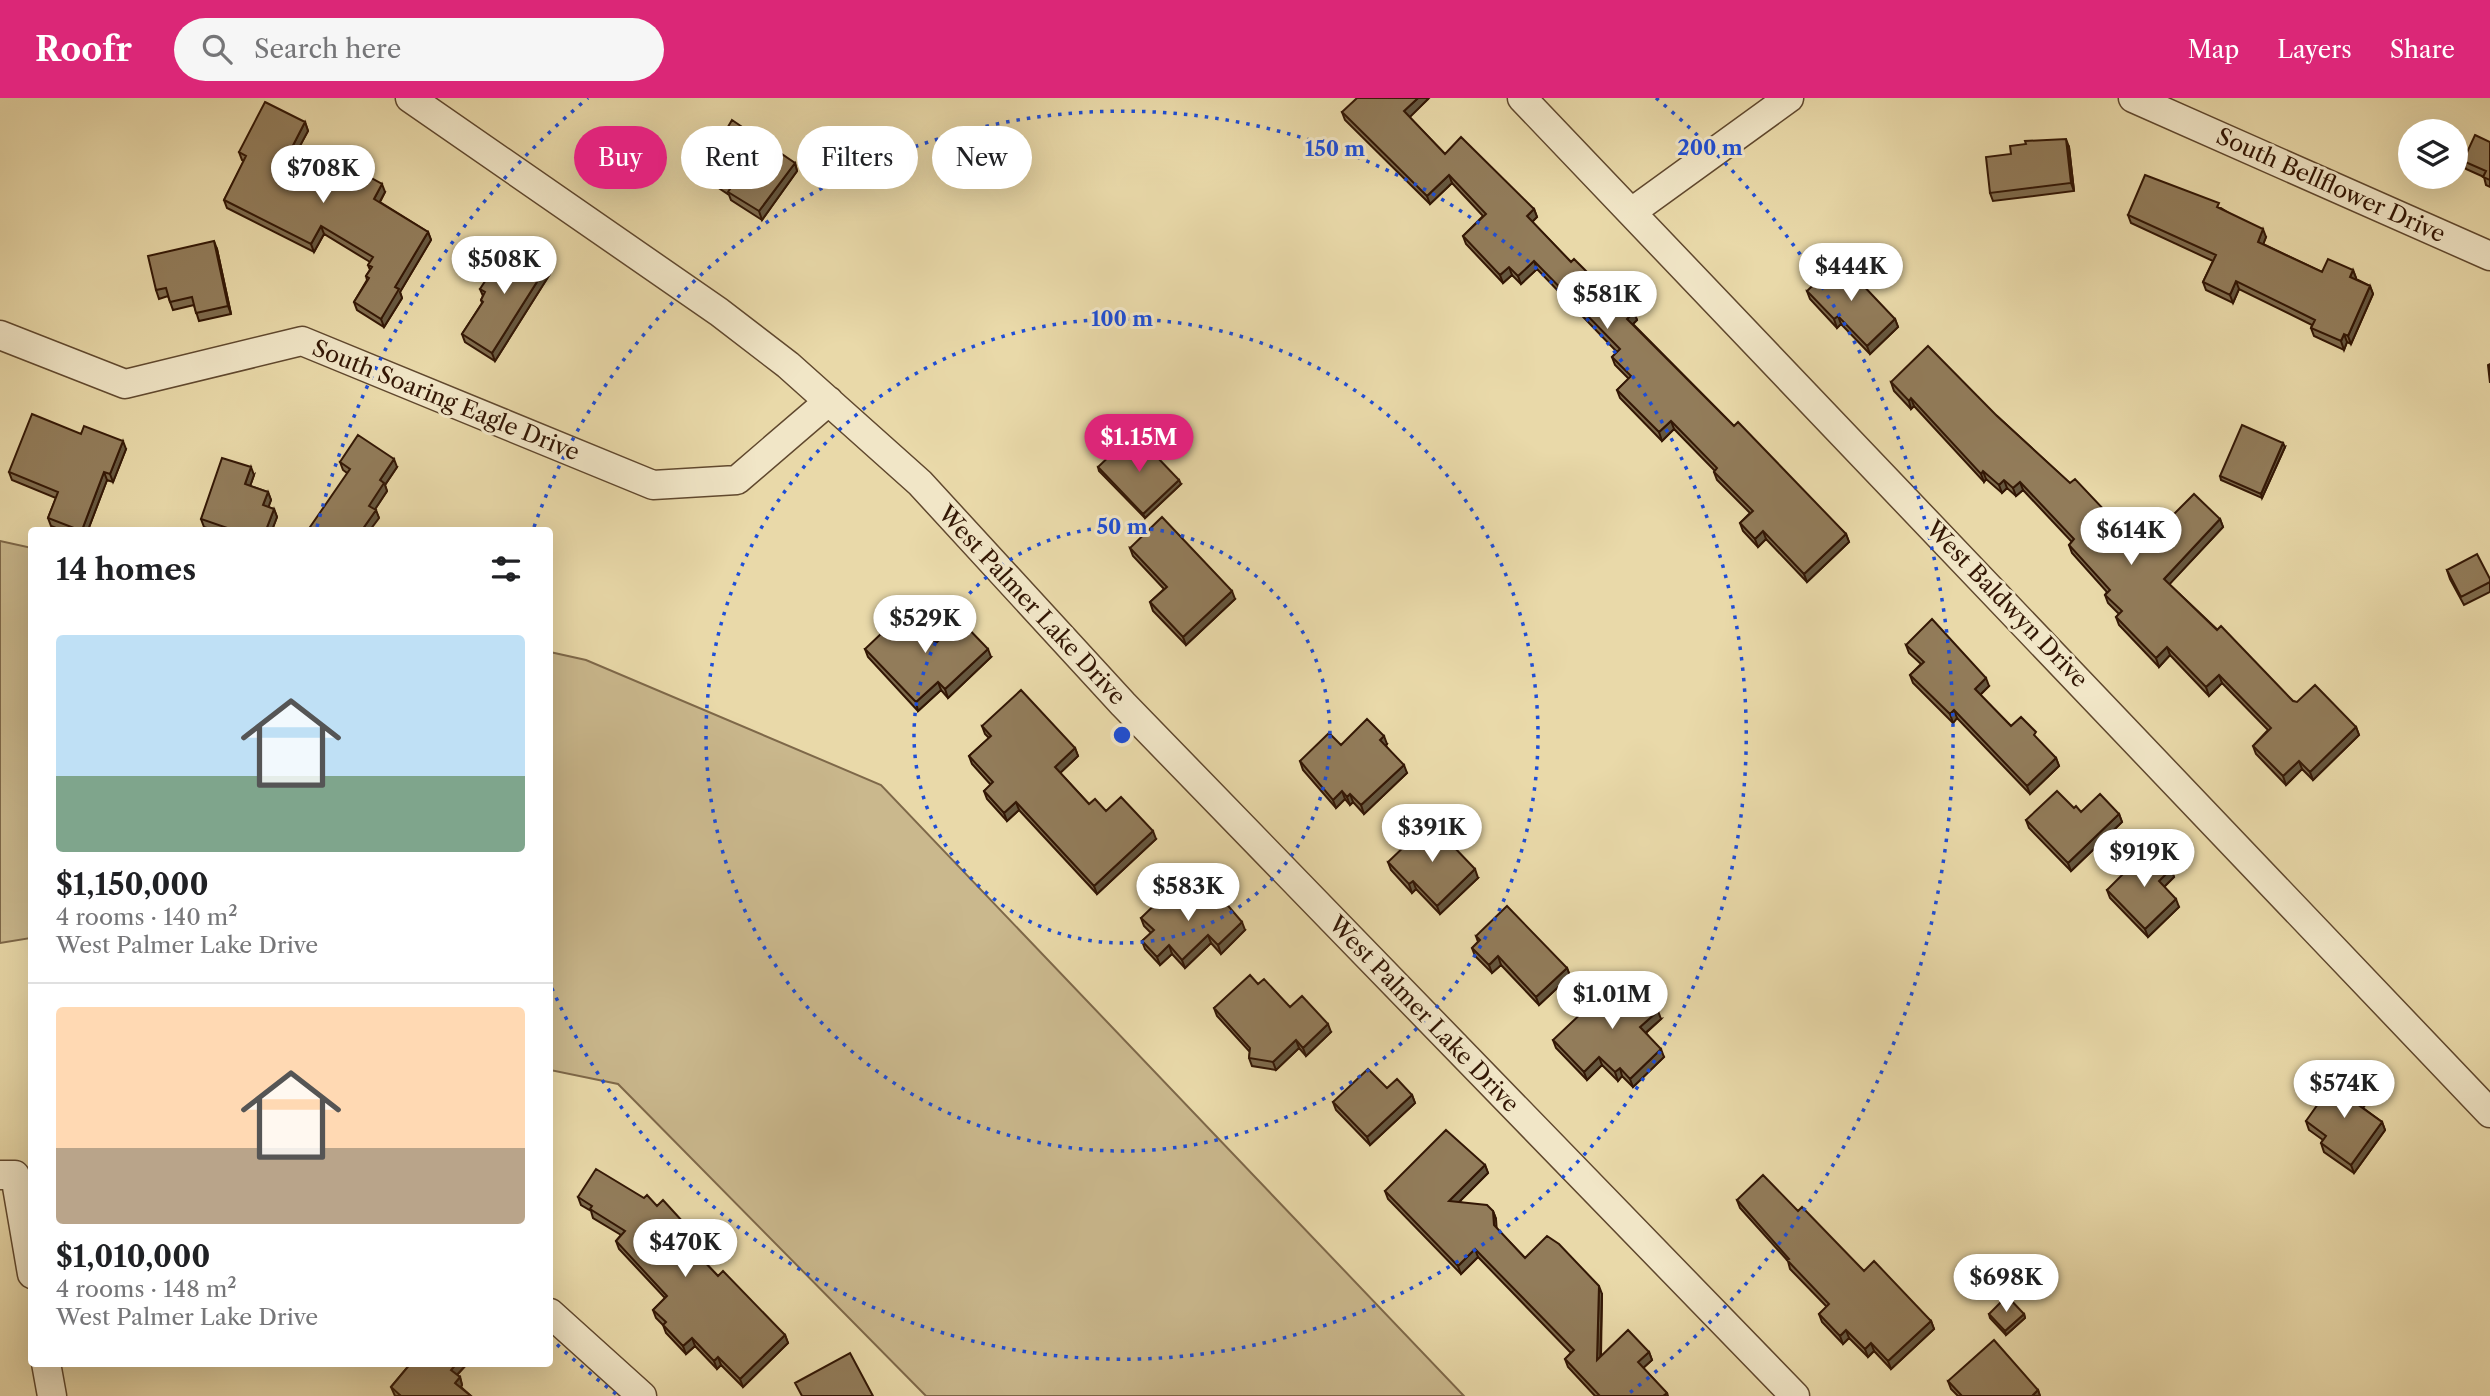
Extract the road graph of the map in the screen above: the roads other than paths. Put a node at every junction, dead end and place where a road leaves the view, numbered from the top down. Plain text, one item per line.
1 (410, 98) edge
2 (1522, 98) edge
3 (1789, 98) edge
4 (2133, 98) edge
5 (1633, 211) junction
6 (2490, 256) edge
7 (0, 335) edge
8 (829, 401) junction
9 (2490, 1112) edge
10 (0, 1175) edge
11 (28, 1251) edge
12 (553, 1316) edge
13 (47, 1367) edge
14 (52, 1396) edge
15 (642, 1396) edge
16 (1795, 1396) edge

1 - 8 street, West Palmer Lake Drive
2 - 5 street, West Baldwyn Drive
3 - 5 street
4 - 6 street, South Bellflower Drive
5 - 9 street, West Baldwyn Drive
7 - 8 street, South Soaring Eagle Drive
8 - 16 street, West Palmer Lake Drive
10 - 11 street
12 - 15 street
13 - 14 street

